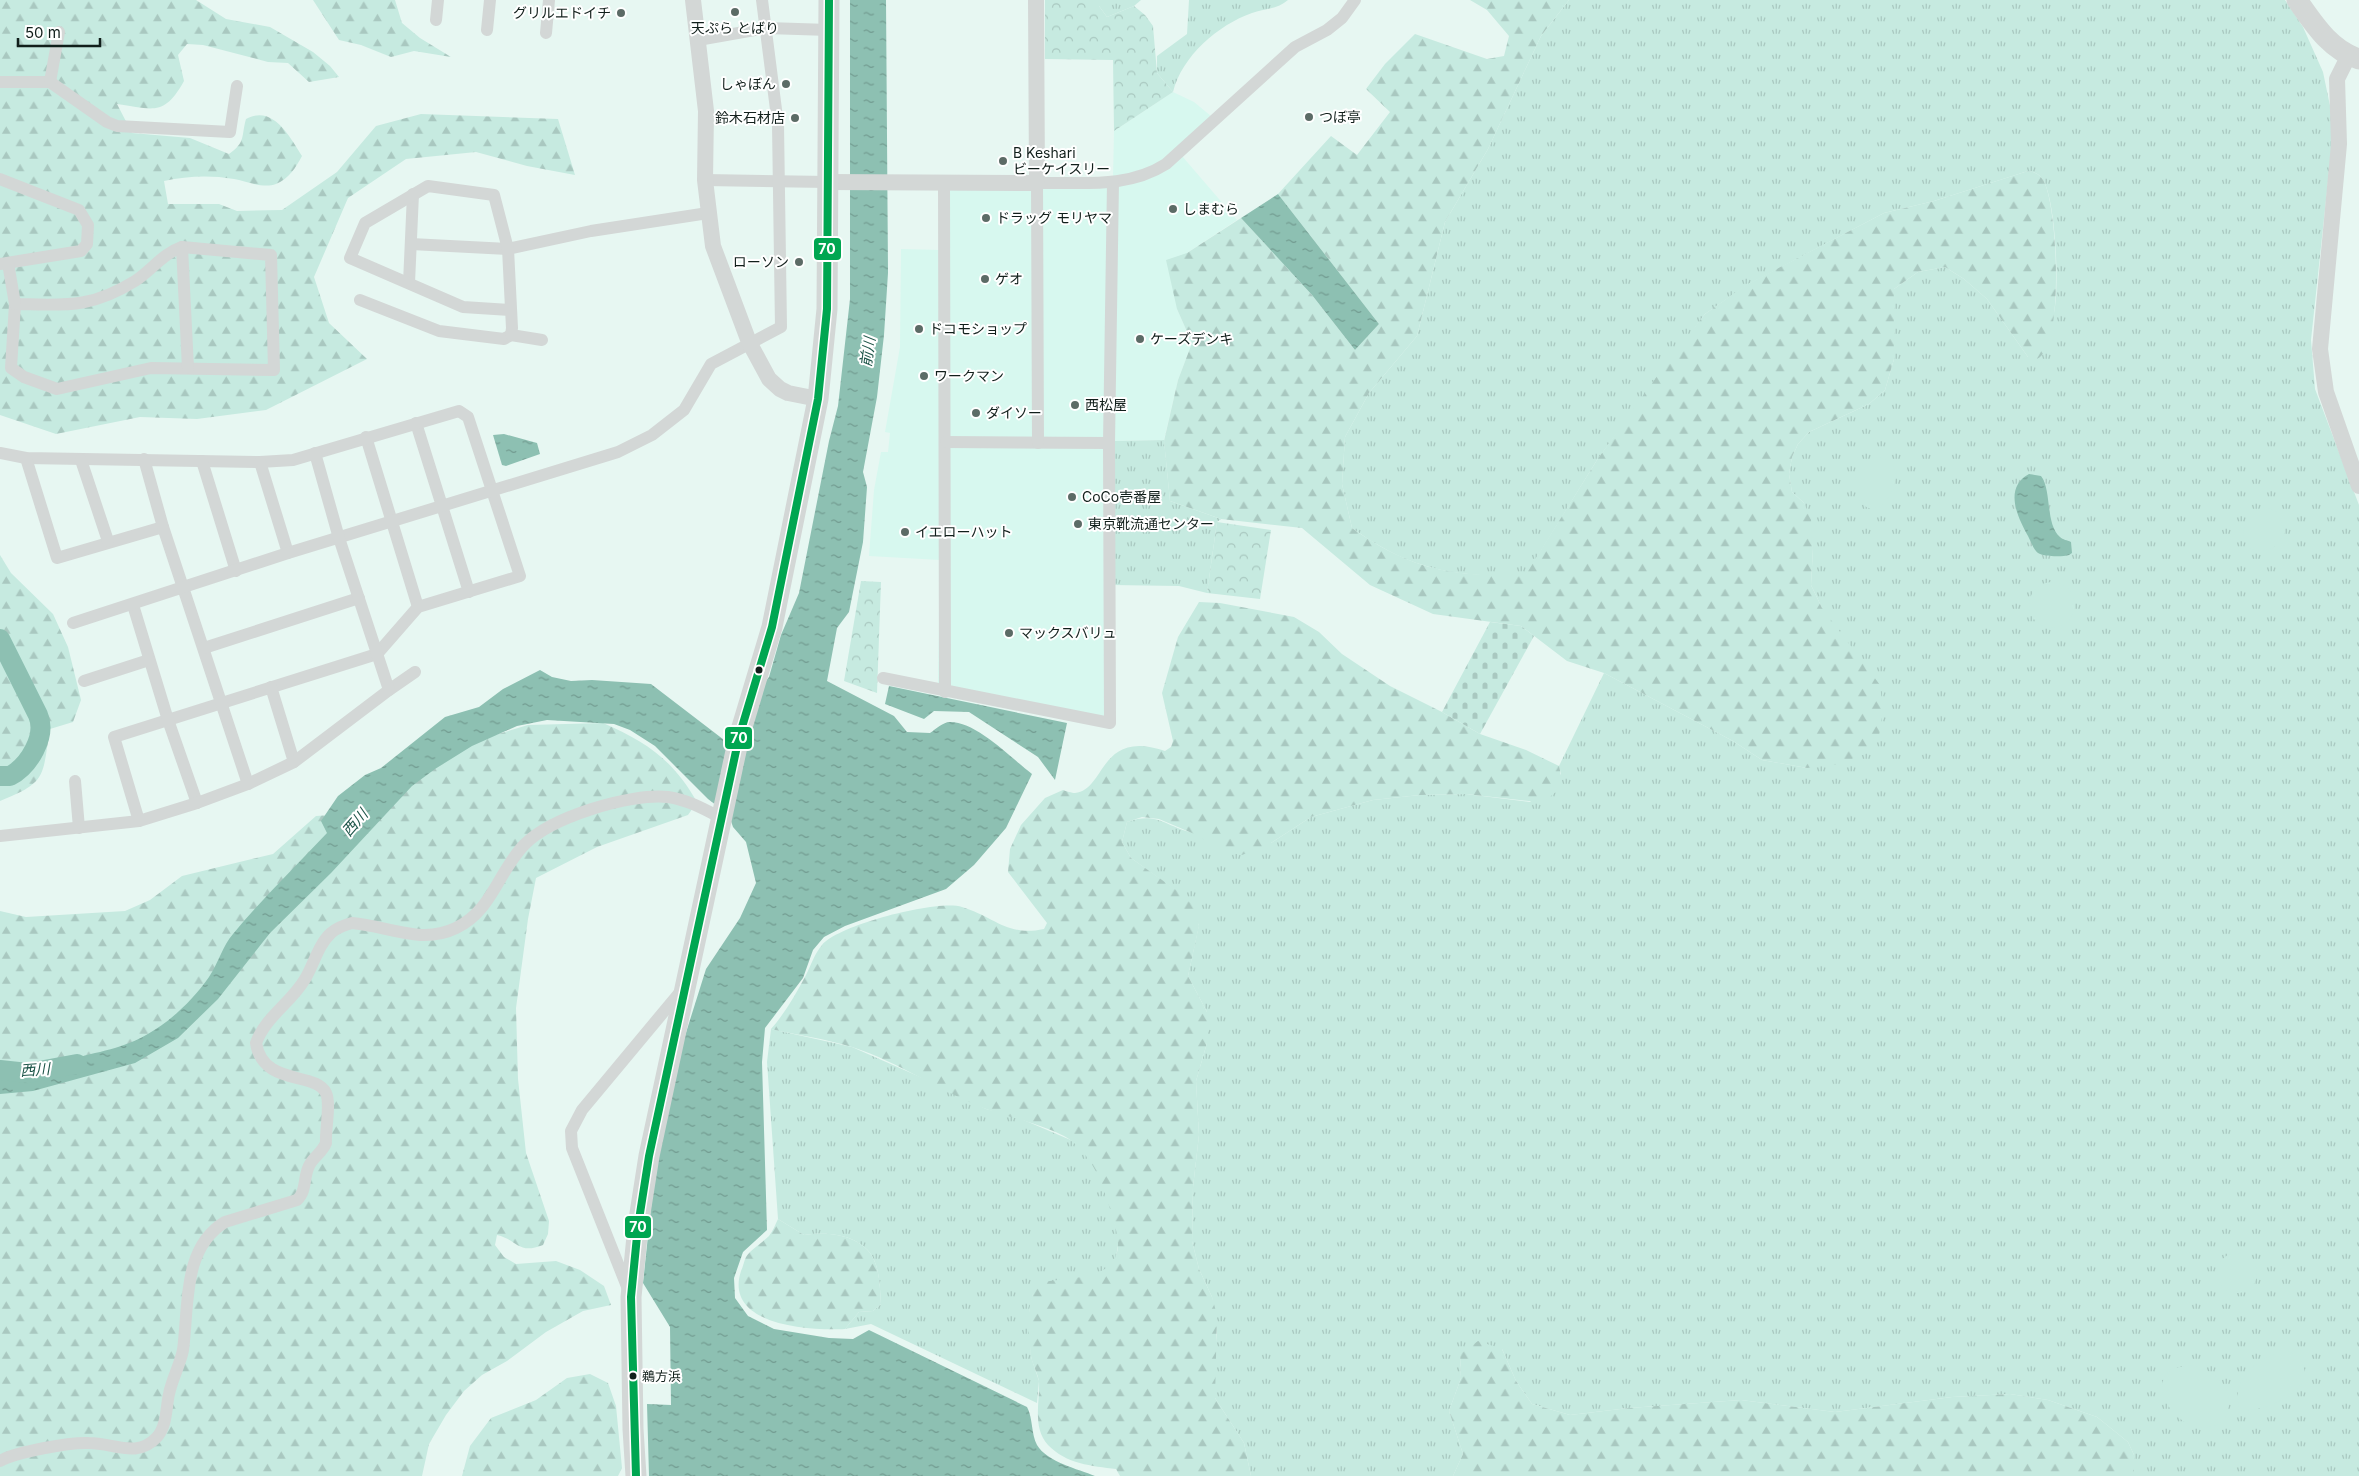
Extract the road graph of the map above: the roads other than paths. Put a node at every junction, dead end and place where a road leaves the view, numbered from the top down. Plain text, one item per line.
1 (438, 0) edge
2 (490, 0) edge
3 (549, 0) edge
4 (693, 0) edge
5 (762, 0) edge
6 (829, 0) edge
7 (1036, 0) edge
8 (1355, 0) edge
9 (2297, 0) edge
10 (436, 20) dead end
11 (767, 28) junction
12 (486, 30) dead end
13 (828, 30) junction
14 (59, 32) dead end
15 (546, 33) dead end
16 (698, 40) junction
17 (2354, 57) edge
18 (0, 82) edge
19 (50, 82) junction
20 (237, 86) dead end
21 (0, 179) edge
22 (706, 180) junction
23 (779, 182) junction
24 (834, 182) junction
25 (944, 182) junction
26 (1113, 182) junction
27 (1037, 183) junction
28 (413, 194) junction
29 (708, 213) junction
30 (411, 244) junction
31 (182, 247) junction
32 (508, 249) junction
33 (4, 264) edge
34 (409, 284) junction
35 (360, 300) dead end
36 (16, 304) junction
37 (510, 310) junction
38 (511, 335) junction
39 (542, 340) dead end
40 (749, 342) junction
41 (188, 368) junction
42 (818, 399) junction
43 (416, 423) junction
44 (366, 437) junction
45 (946, 442) junction
46 (1109, 443) junction
47 (1038, 444) junction
48 (0, 453) edge
49 (315, 453) junction
50 (26, 458) junction
51 (144, 459) junction
52 (81, 460) junction
53 (202, 461) junction
54 (260, 462) junction
55 (2359, 486) edge
56 (494, 491) junction
57 (442, 506) junction
58 (392, 521) junction
59 (162, 526) junction
60 (339, 538) junction
61 (108, 541) junction
62 (288, 553) junction
63 (236, 571) junction
64 (184, 588) junction
65 (469, 592) junction
66 (359, 598) junction
67 (133, 605) junction
68 (418, 607) junction
69 (73, 623) dead end
70 (204, 648) junction
71 (377, 654) junction
72 (149, 660) junction
73 (415, 672) dead end
74 (883, 678) dead end
75 (84, 681) dead end
76 (271, 687) junction
77 (389, 690) junction
78 (945, 692) junction
79 (221, 703) junction
80 (168, 720) junction
81 (294, 762) junction
82 (75, 781) dead end
83 (248, 784) junction
84 (197, 803) junction
85 (721, 815) junction
86 (138, 821) junction
87 (79, 828) junction
88 (0, 836) edge
89 (687, 984) junction
90 (631, 1297) junction
91 (0, 1461) edge
92 (636, 1476) edge

1 - 10 street
2 - 12 street
3 - 15 street
4 - 16 street
5 - 11 street
6 - 13 main road
7 - 27 street
8 - 26 street
9 - 17 main road
11 - 13 street
11 - 16 street
11 - 23 street
13 - 24 main road
14 - 19 street
16 - 22 street
17 - 55 street
18 - 19 street
19 - 20 street
21 - 33 street
22 - 23 street
22 - 29 street
23 - 24 street
23 - 40 street
24 - 25 street
24 - 42 main road
25 - 27 street
25 - 45 street
26 - 27 street
26 - 46 street
27 - 47 street
28 - 30 street
28 - 32 street
28 - 34 street
29 - 32 street
29 - 40 street
30 - 32 street
30 - 34 street
31 - 36 street
31 - 41 street
31 - 41 street
32 - 37 street
33 - 36 street
34 - 37 street
35 - 38 street
36 - 41 street
37 - 38 street
38 - 39 street
40 - 42 street
40 - 56 street
42 - 85 main road
43 - 44 street
43 - 56 street
43 - 57 street
44 - 49 street
44 - 58 street
45 - 47 street
45 - 78 street
46 - 47 street
46 - 78 street
48 - 50 street
49 - 54 street
49 - 60 street
50 - 52 street
50 - 61 street
51 - 52 street
51 - 53 street
51 - 59 street
52 - 61 street
53 - 54 street
53 - 63 street
54 - 62 street
56 - 57 street
56 - 65 street
57 - 58 street
57 - 65 street
58 - 60 street
58 - 68 street
59 - 61 street
59 - 64 street
60 - 62 street
60 - 66 street
62 - 63 street
63 - 64 street
64 - 67 street
64 - 70 street
65 - 68 street
66 - 70 street
66 - 71 street
67 - 69 street
67 - 72 street
68 - 71 street
70 - 79 street
71 - 76 street
71 - 77 street
72 - 75 street
72 - 80 street
73 - 77 street
74 - 78 street
76 - 79 street
76 - 81 street
77 - 81 street
79 - 80 street
79 - 83 street
80 - 84 street
80 - 86 street
81 - 83 street
82 - 87 street
83 - 84 street
84 - 86 street
85 - 89 main road
85 - 91 street
86 - 87 street
87 - 88 street
89 - 90 main road
89 - 90 street
90 - 92 main road

